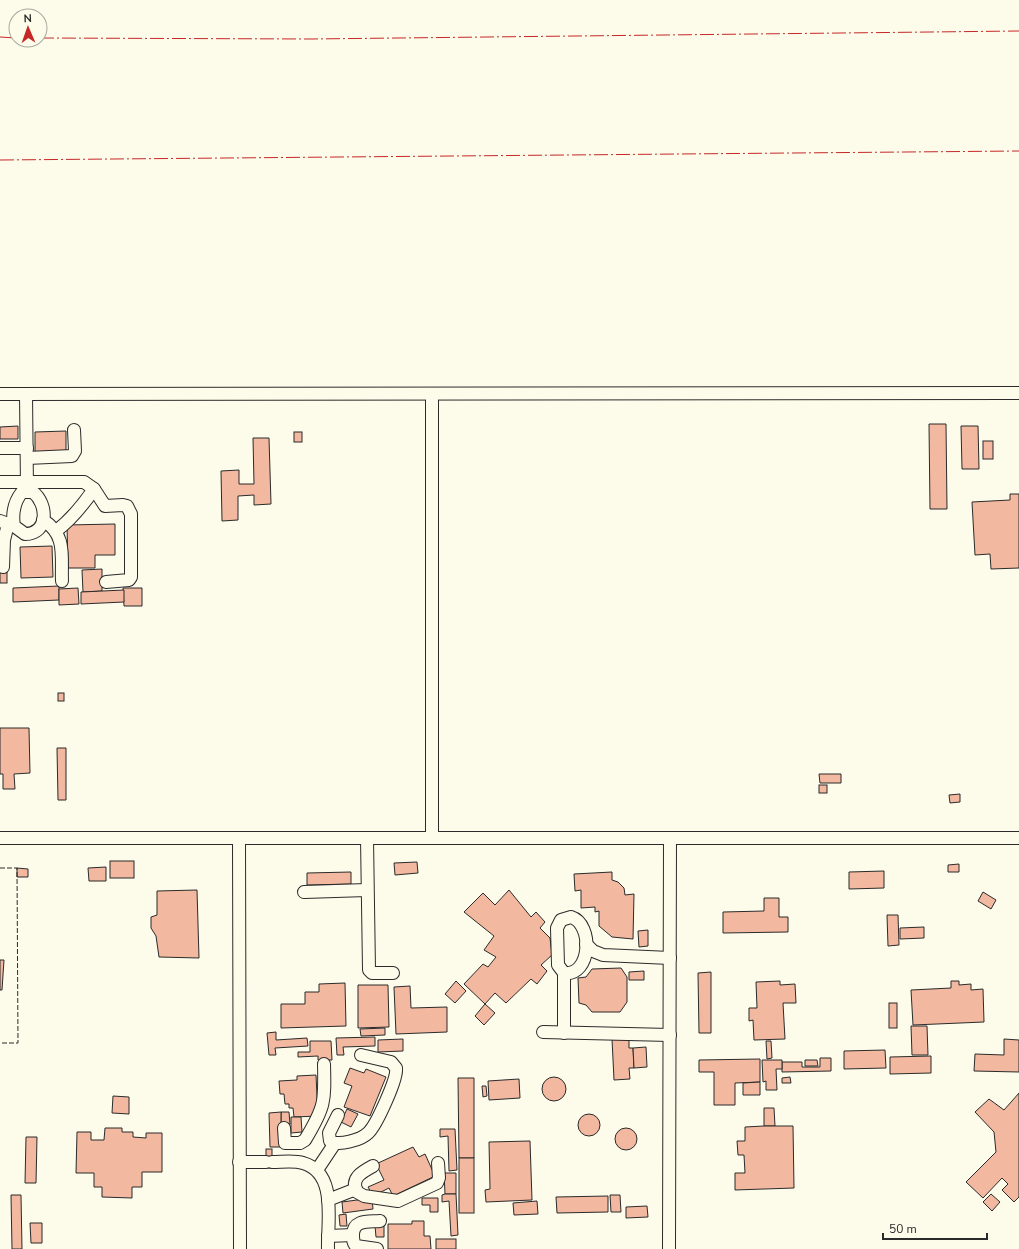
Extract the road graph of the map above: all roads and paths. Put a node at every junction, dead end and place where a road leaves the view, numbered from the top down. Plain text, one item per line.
1 (1019, 393) edge
2 (0, 394) edge
3 (26, 394) junction
4 (432, 394) junction
5 (74, 430) dead end
6 (0, 448) edge
7 (27, 453) junction
8 (0, 482) edge
9 (27, 486) junction
10 (94, 489) junction
11 (43, 520) junction
12 (7, 524) edge
13 (56, 530) junction
14 (3, 566) dead end
15 (62, 581) dead end
16 (106, 582) dead end
17 (0, 838) edge
18 (239, 838) junction
19 (367, 838) junction
20 (432, 838) junction
21 (670, 838) junction
22 (1019, 838) edge
23 (367, 890) junction
24 (304, 892) dead end
25 (586, 944) junction
26 (670, 958) junction
27 (393, 973) dead end
28 (564, 973) junction
29 (543, 1032) dead end
30 (564, 1033) junction
31 (670, 1035) junction
32 (360, 1055) dead end
33 (324, 1064) dead end
34 (338, 1115) dead end
35 (284, 1128) dead end
36 (335, 1143) junction
37 (294, 1144) junction
38 (239, 1162) junction
39 (294, 1162) junction
40 (438, 1163) dead end
41 (373, 1166) dead end
42 (317, 1170) junction
43 (356, 1189) junction
44 (328, 1200) junction
45 (380, 1221) dead end
46 (353, 1235) junction
47 (328, 1236) junction
48 (240, 1249) edge
49 (328, 1249) edge
50 (377, 1249) edge
51 (669, 1249) edge

1 - 4 street
2 - 3 street
3 - 4 street
3 - 7 street
4 - 20 street
5 - 7 street
6 - 7 street
7 - 9 street
8 - 9 street
9 - 10 street
9 - 11 street
9 - 12 street
10 - 13 street
10 - 16 street
11 - 12 street
11 - 13 street
12 - 14 street
13 - 15 street
17 - 18 street
18 - 19 street
18 - 38 street
19 - 20 street
19 - 23 street
20 - 21 street
21 - 22 street
21 - 26 street
23 - 24 street
23 - 27 street
25 - 26 street
25 - 28 street
25 - 28 street
26 - 31 street
28 - 30 street
29 - 30 street
30 - 31 street
31 - 51 street
32 - 36 street
33 - 37 street
34 - 36 street
35 - 37 street
36 - 42 street
37 - 39 street
38 - 39 street
38 - 48 street
39 - 42 street
40 - 43 street
41 - 43 street
42 - 44 street
43 - 44 street
44 - 47 street
45 - 46 street
46 - 47 street
46 - 50 street
47 - 49 street

